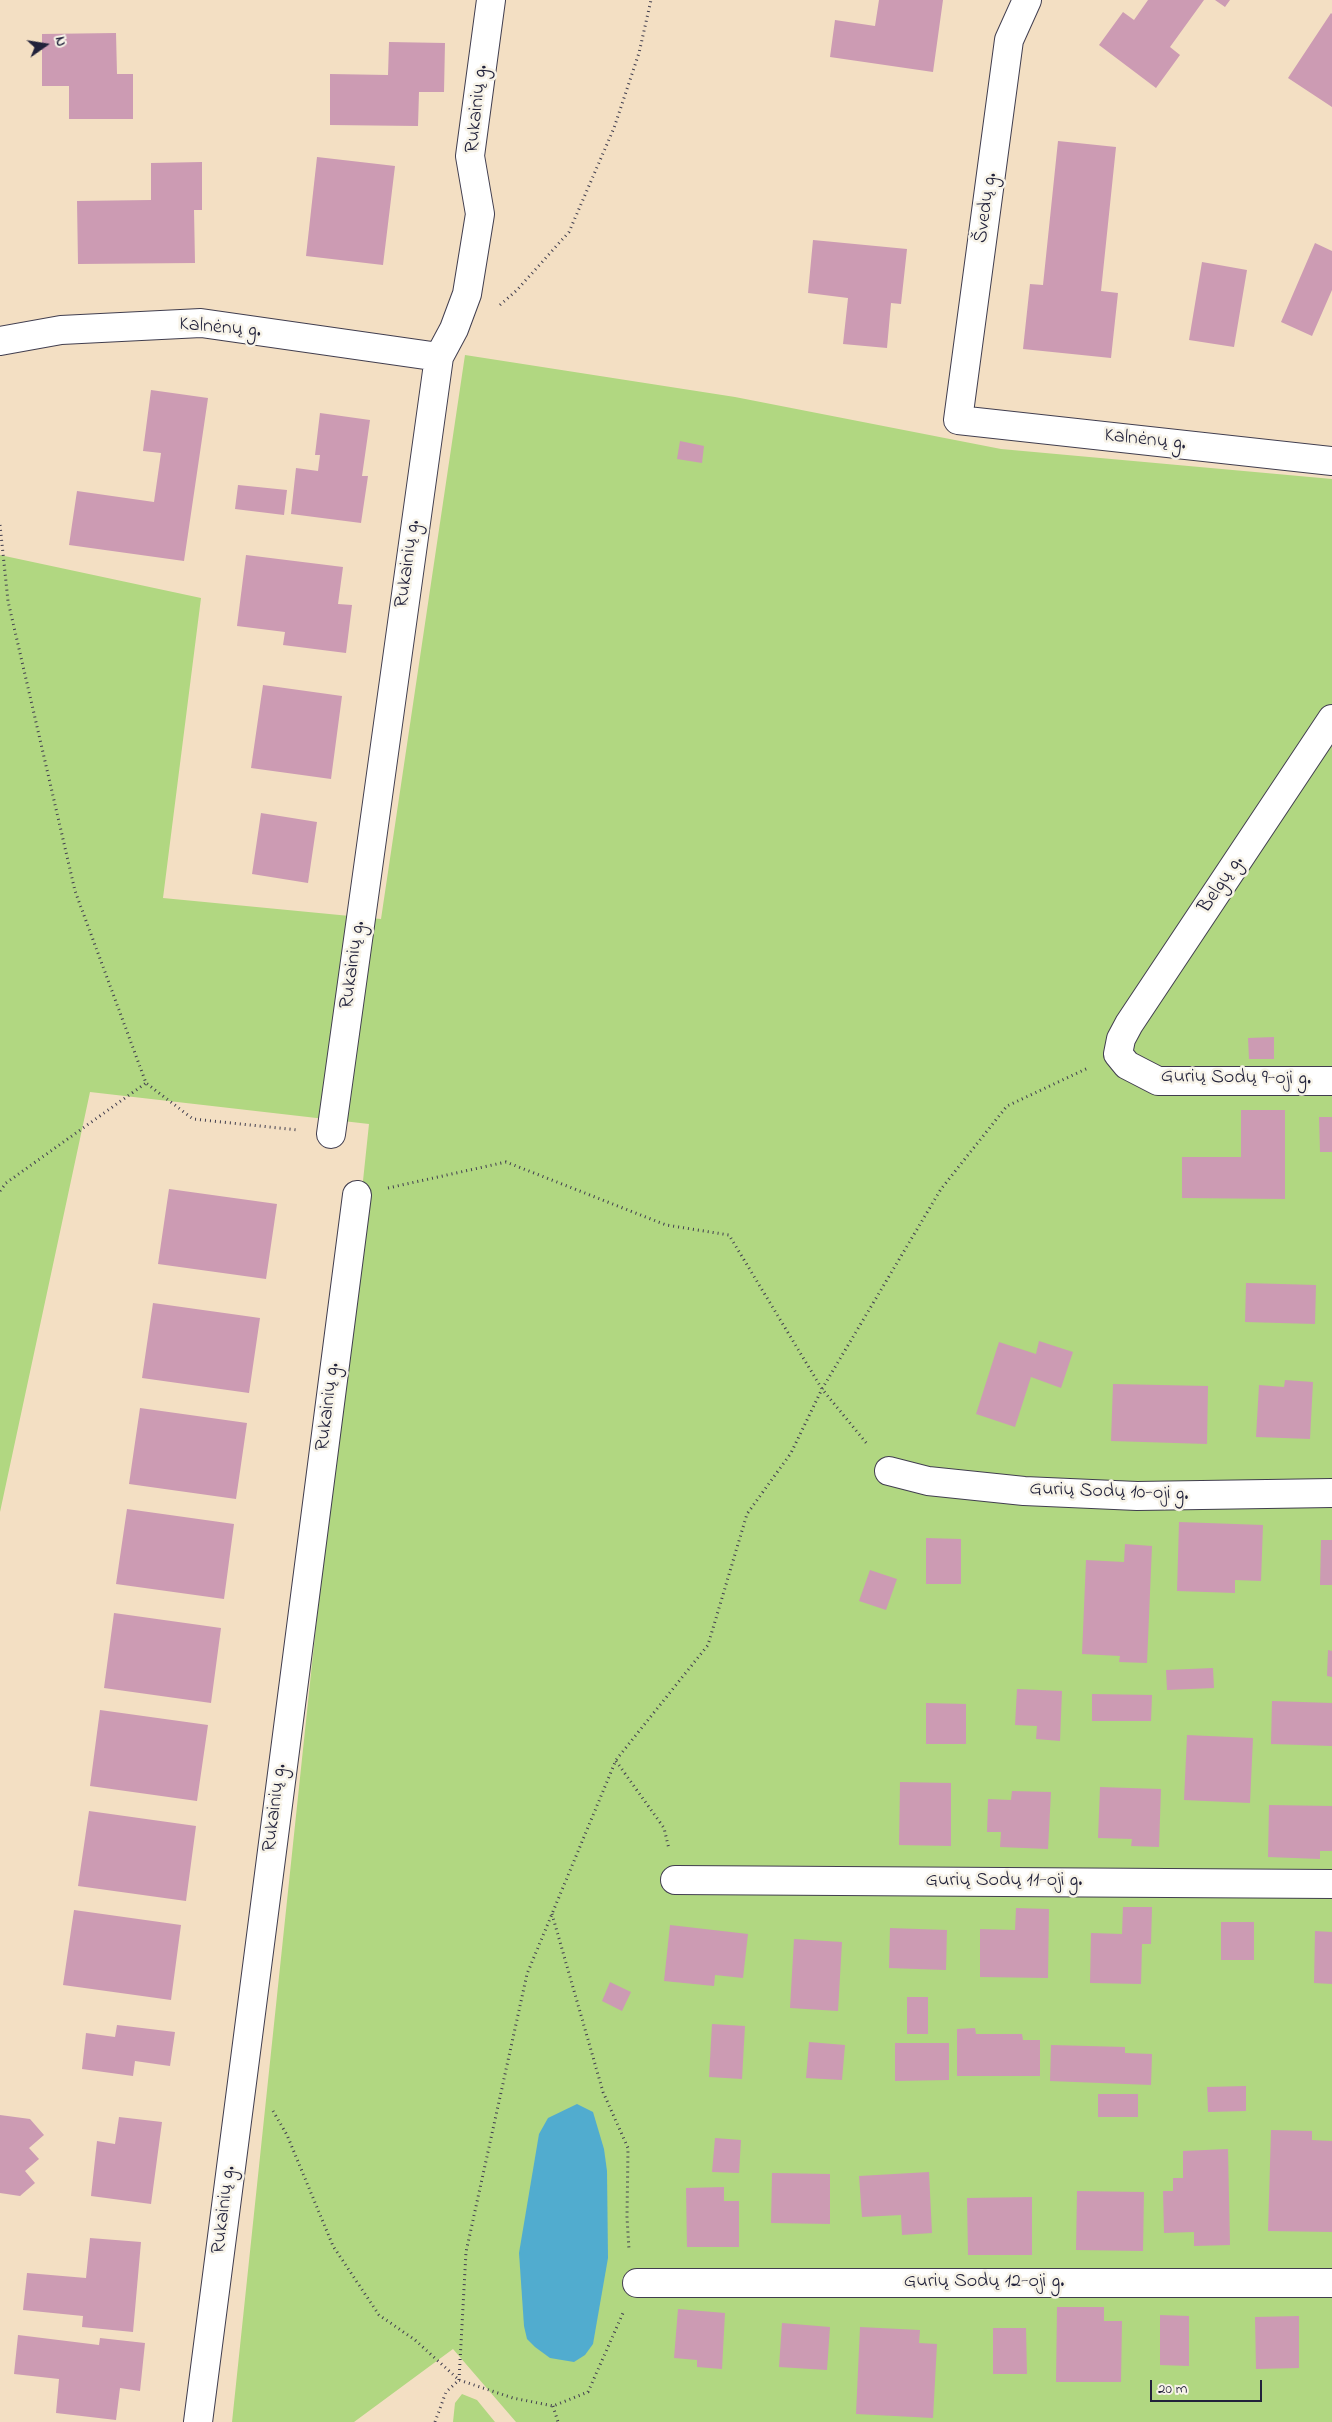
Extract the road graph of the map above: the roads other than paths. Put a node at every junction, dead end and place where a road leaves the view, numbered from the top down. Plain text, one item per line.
1 (491, 0) edge
2 (1027, 0) edge
3 (0, 341) edge
4 (439, 357) junction
5 (958, 420) joint
6 (1332, 461) edge
7 (1332, 719) edge
8 (1118, 1054) joint
9 (1332, 1081) edge
10 (331, 1134) road end
11 (357, 1194) road end
12 (889, 1471) road end
13 (1332, 1494) edge
14 (675, 1880) road end
15 (1332, 1884) edge
16 (637, 2283) road end
17 (1332, 2284) edge
18 (198, 2422) edge

1 - 4 street, Rukainių g.
2 - 5 street, Švedų g.
3 - 4 street, Kalnėnų g.
4 - 10 street, Rukainių g.
5 - 6 street, Kalnėnų g.
7 - 8 street, Belgų g.
8 - 9 street, Gurių Sodų 9-oji g.
11 - 18 street, Rukainių g.
12 - 13 street, Gurių Sodų 10-oji g.
14 - 15 street, Gurių Sodų 11-oji g.
16 - 17 street, Gurių Sodų 12-oji g.

